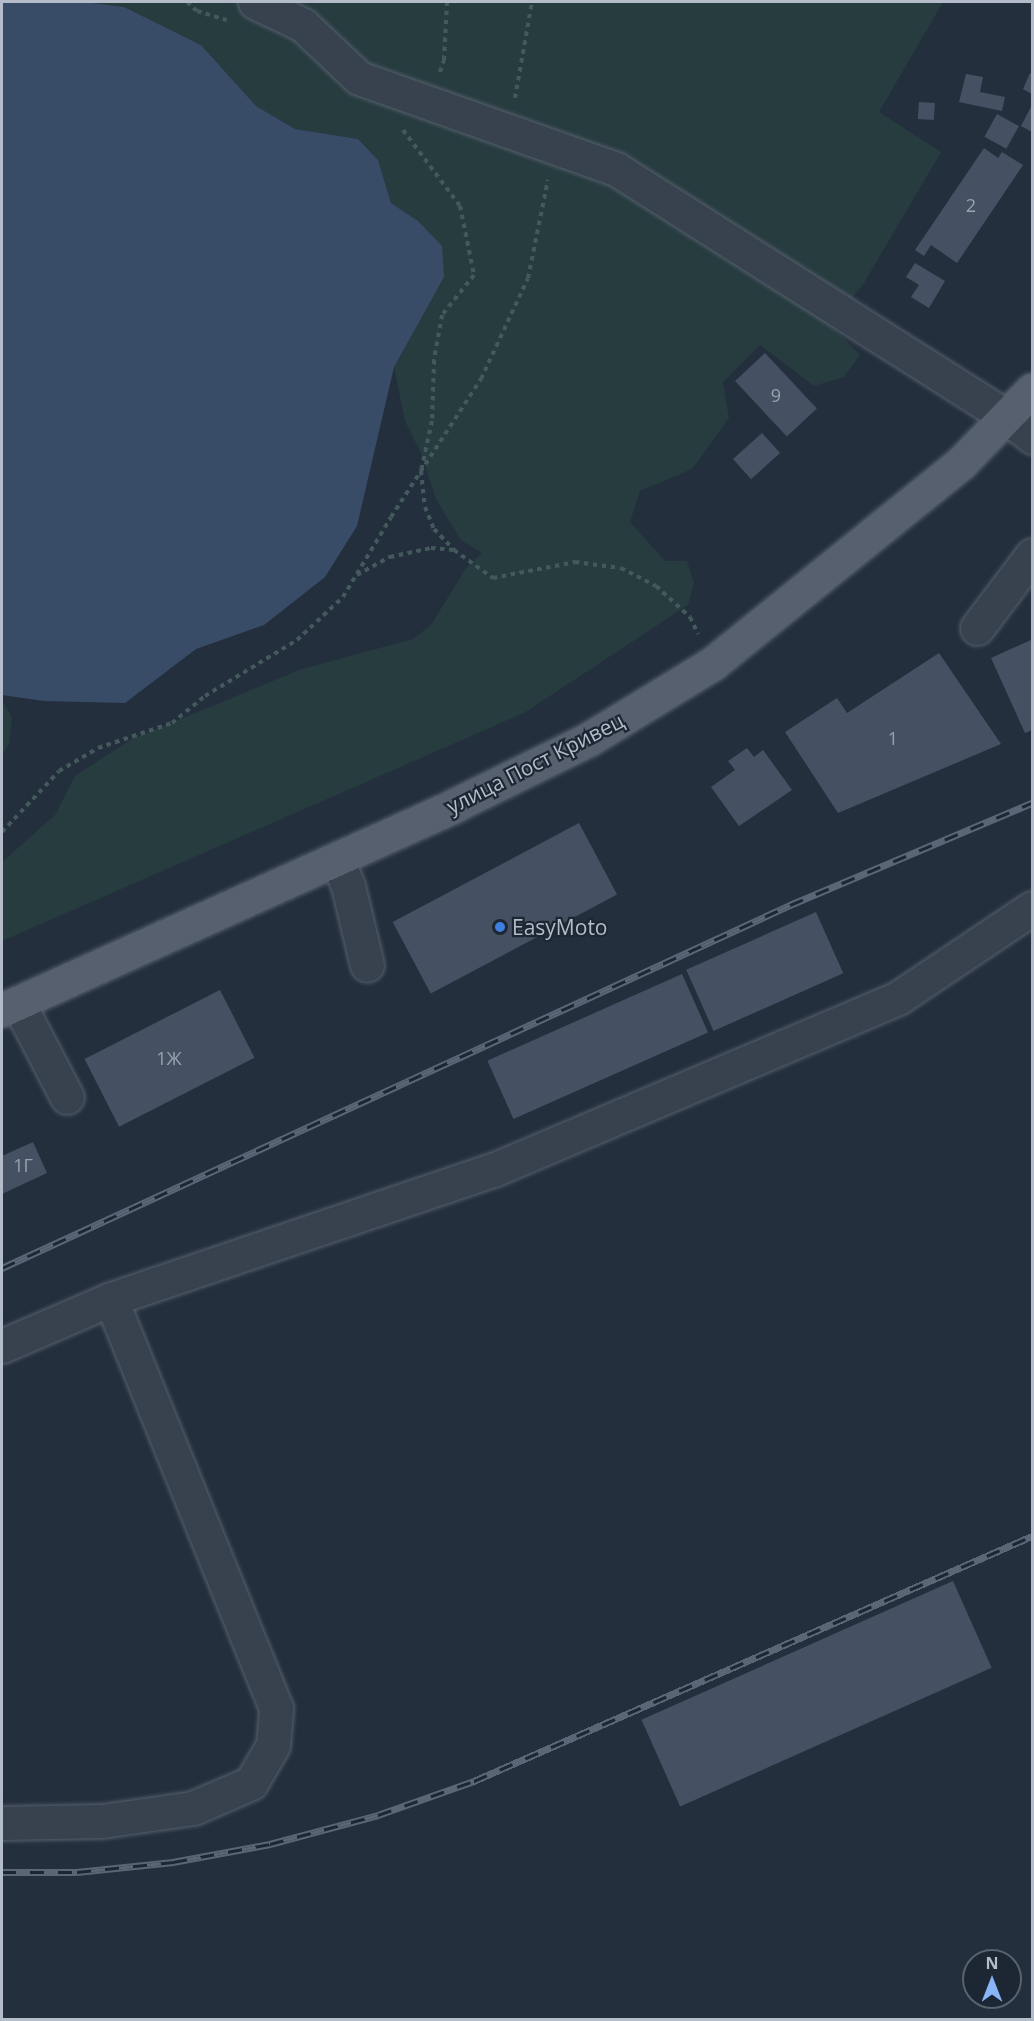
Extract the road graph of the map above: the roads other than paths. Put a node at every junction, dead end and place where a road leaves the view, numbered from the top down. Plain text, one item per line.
1 (255, 2) edge
2 (1032, 390) edge
3 (1020, 427) edge
4 (1032, 555) edge
5 (976, 628) dead end
6 (337, 859) junction
7 (1032, 908) edge
8 (367, 965) dead end
9 (10, 1007) edge
10 (67, 1097) dead end
11 (111, 1299) junction
12 (2, 1346) edge
13 (2, 1823) edge

1 - 3 lane
2 - 3 main road, улица Пост Кривец
3 - 6 main road, улица Пост Кривец
4 - 5 lane
6 - 8 lane
6 - 9 main road, улица Пост Кривец
7 - 11 lane
9 - 10 lane
11 - 12 lane
11 - 13 lane

